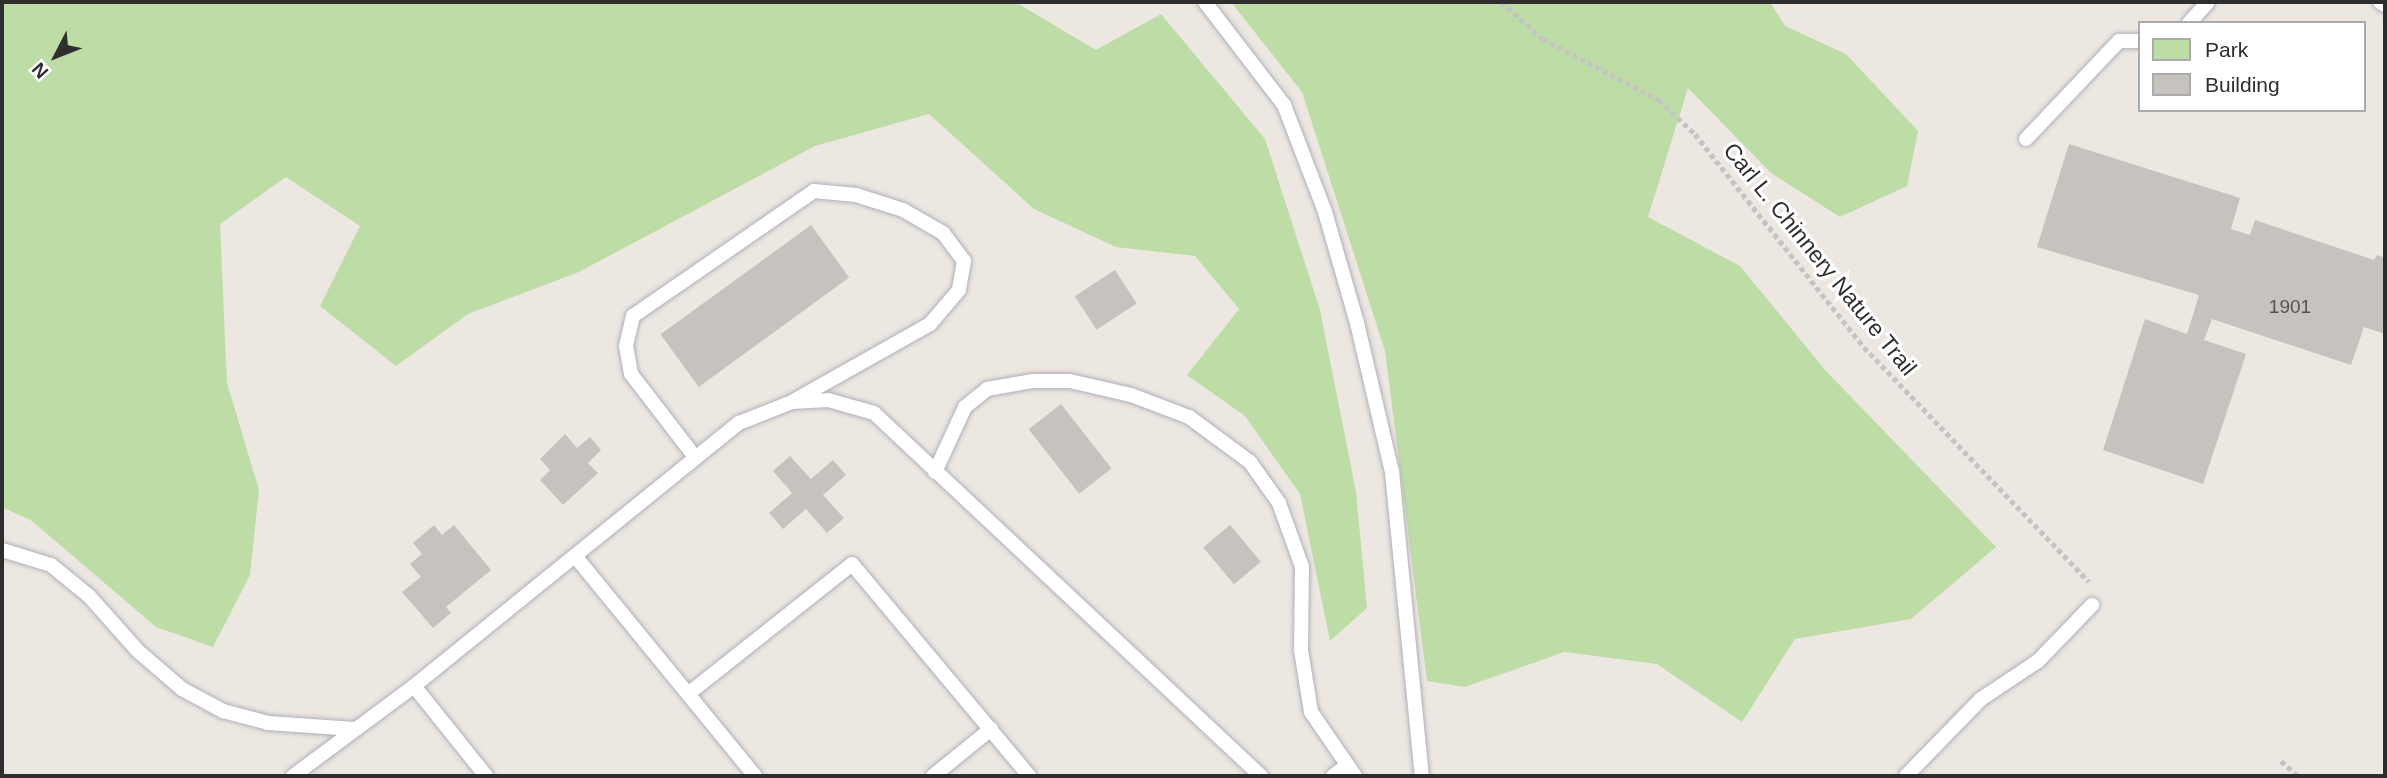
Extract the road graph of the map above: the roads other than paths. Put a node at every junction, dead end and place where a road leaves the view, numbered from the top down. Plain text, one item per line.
1 (1205, 2) edge
2 (2208, 2) edge
3 (2380, 2) edge
4 (2385, 5) edge
5 (2191, 21) edge
6 (2138, 41) edge
7 (2026, 139) dead end
8 (792, 402) junction
9 (695, 457) junction
10 (935, 472) junction
11 (2, 550) edge
12 (575, 556) junction
13 (2092, 605) road end
14 (414, 686) junction
15 (688, 694) junction
16 (355, 729) junction
17 (991, 729) junction
18 (1350, 771) edge
19 (293, 776) edge
20 (486, 776) edge
21 (755, 776) edge
22 (933, 776) edge
23 (1029, 776) edge
24 (1261, 776) edge
25 (1333, 776) edge
26 (1422, 776) edge
27 (1906, 776) edge

1 - 26 lane
2 - 5 lane
3 - 4 lane
6 - 7 lane
8 - 9 lane
8 - 9 lane
8 - 10 lane
9 - 12 lane
10 - 18 lane
10 - 24 lane
11 - 16 lane
12 - 14 lane
12 - 15 lane
13 - 27 lane
14 - 16 lane
14 - 20 lane
15 - 17 lane
15 - 21 lane
16 - 19 lane
17 - 22 lane
17 - 23 lane
18 - 25 lane

